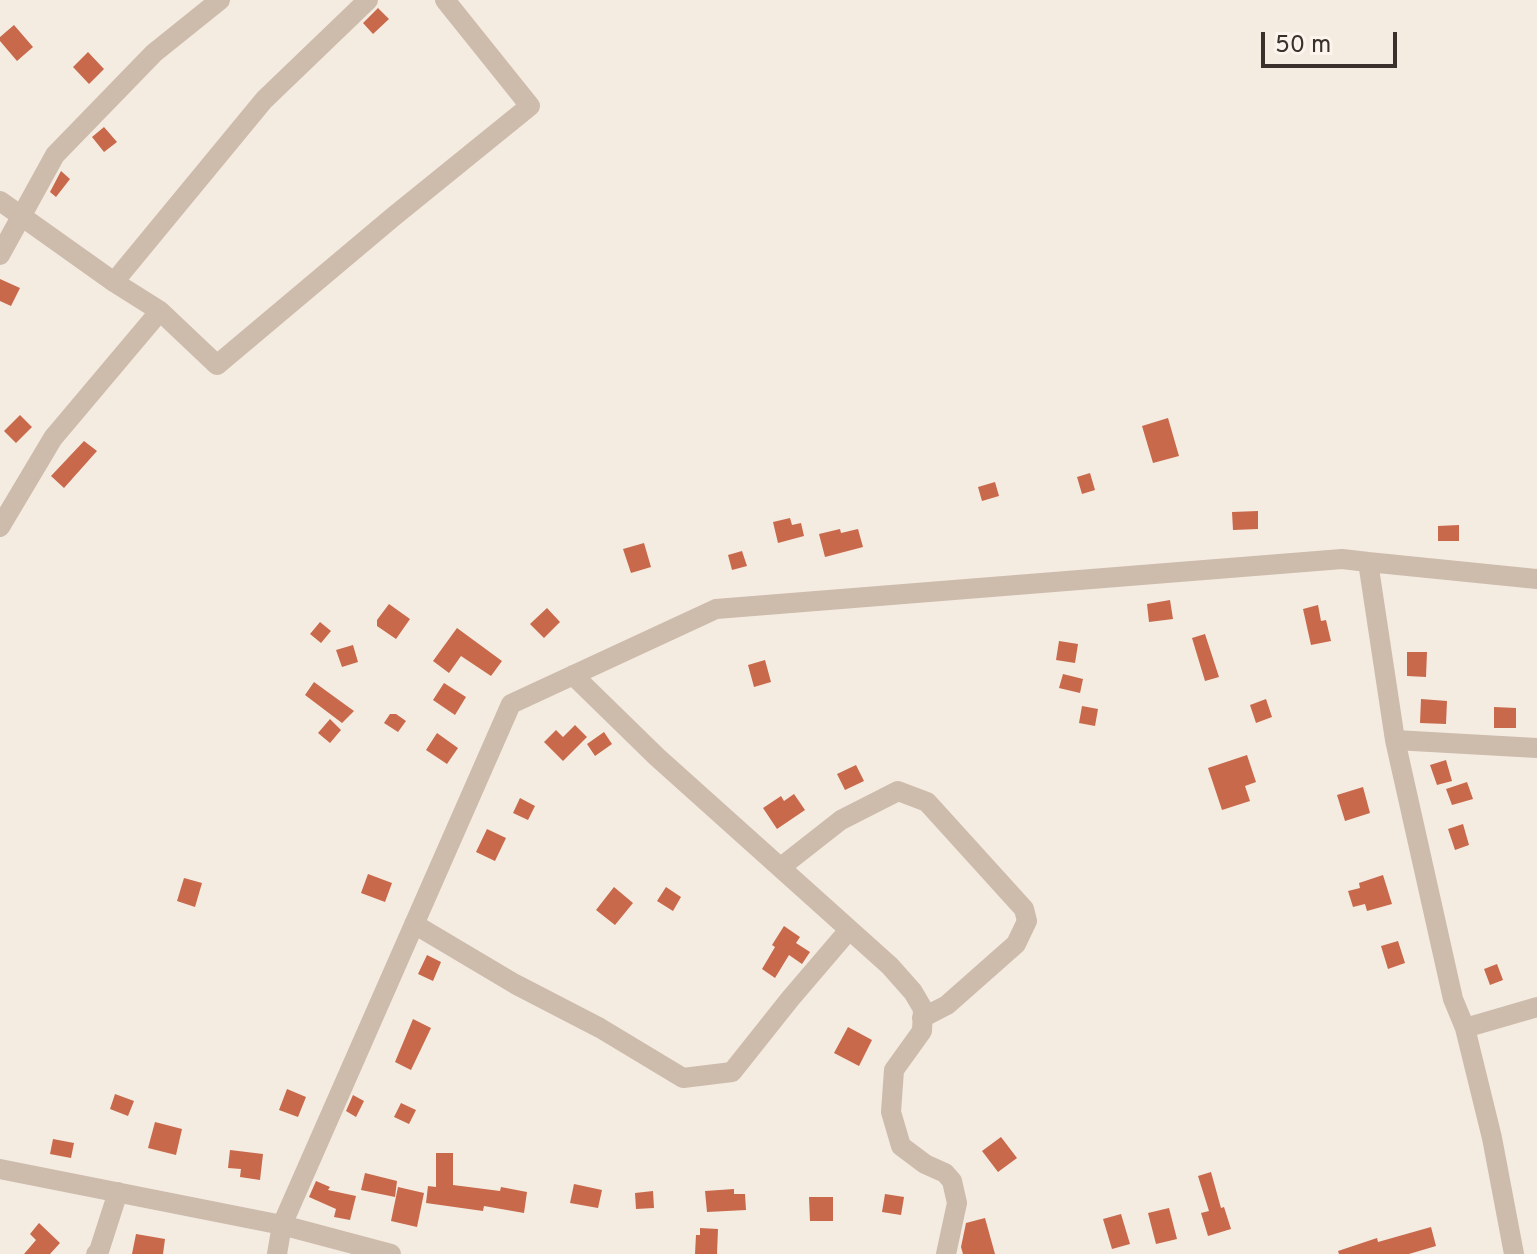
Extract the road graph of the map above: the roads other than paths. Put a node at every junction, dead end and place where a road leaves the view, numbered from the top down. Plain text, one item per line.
1 (220, 0) edge
2 (368, 0) edge
3 (445, 0) edge
4 (0, 201) edge
5 (21, 215) junction
6 (0, 255) edge
7 (114, 282) junction
8 (160, 311) junction
9 (0, 527) edge
10 (1368, 562) junction
11 (1537, 579) edge
12 (573, 675) junction
13 (1395, 740) junction
14 (1537, 748) edge
15 (781, 867) junction
16 (414, 924) junction
17 (849, 930) junction
18 (1537, 1007) edge
19 (922, 1018) junction
20 (1465, 1028) junction
21 (0, 1169) edge
22 (118, 1192) junction
23 (282, 1225) junction
24 (98, 1253) edge
25 (277, 1254) edge
26 (391, 1254) edge
27 (946, 1254) edge
28 (1514, 1254) edge

1 - 5 street
2 - 7 street
3 - 8 street
4 - 5 street
5 - 6 street
5 - 7 street
7 - 8 street
8 - 9 street
10 - 11 street
10 - 12 street
10 - 13 street
12 - 15 street
12 - 16 street
13 - 14 street
13 - 20 street
15 - 17 street
15 - 19 street
16 - 17 street
16 - 23 street
17 - 19 street
18 - 20 street
19 - 27 street
20 - 28 street
21 - 22 street
22 - 23 street
22 - 24 street
23 - 25 street
23 - 26 street

